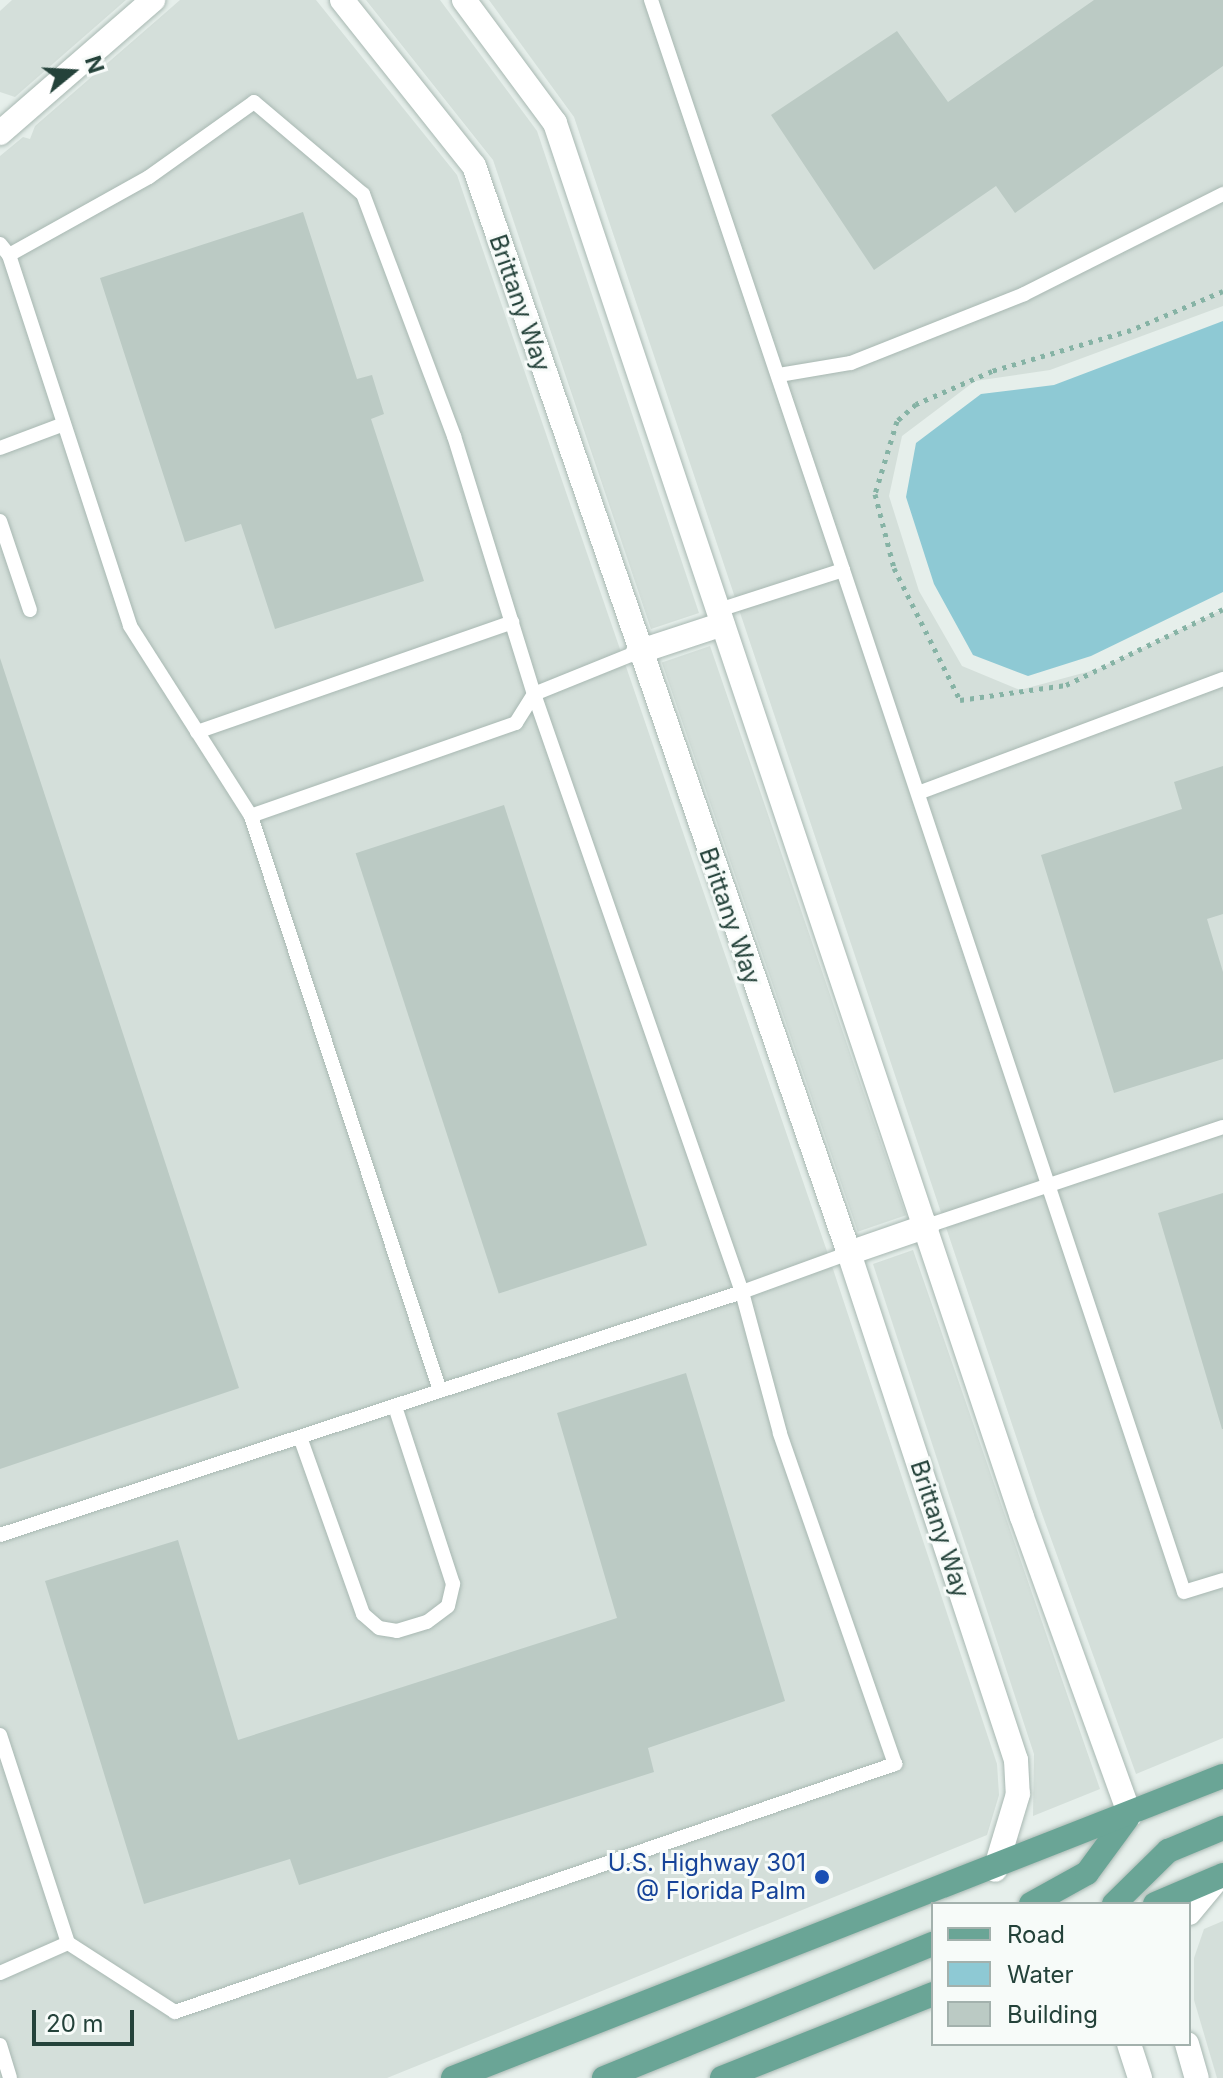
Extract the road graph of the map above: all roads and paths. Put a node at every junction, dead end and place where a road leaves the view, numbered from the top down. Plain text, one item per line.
1 (153, 0) edge
2 (342, 0) edge
3 (464, 0) edge
4 (651, 0) edge
5 (10, 114) edge
6 (0, 133) edge
7 (1223, 194) edge
8 (4, 250) edge
9 (1223, 291) edge
10 (779, 375) junction
11 (64, 424) junction
12 (0, 448) edge
13 (0, 521) edge
14 (843, 570) junction
15 (1223, 609) edge
16 (30, 610) dead end
17 (721, 617) junction
18 (512, 622) junction
19 (638, 652) junction
20 (1223, 679) edge
21 (534, 694) junction
22 (197, 732) junction
23 (918, 793) junction
24 (251, 816) junction
25 (1223, 1127) edge
26 (1049, 1185) junction
27 (927, 1226) junction
28 (849, 1253) junction
29 (742, 1292) junction
30 (440, 1391) junction
31 (395, 1407) junction
32 (300, 1437) junction
33 (0, 1535) edge
34 (1223, 1580) edge
35 (0, 1735) edge
36 (1223, 1776) edge
37 (1130, 1815) junction
38 (1223, 1828) edge
39 (995, 1870) junction
40 (1221, 1876) edge
41 (1035, 1902) edge
42 (1116, 1902) edge
43 (1160, 1902) edge
44 (1191, 1911) edge
45 (68, 1943) junction
46 (931, 1945) edge
47 (0, 1973) edge
48 (931, 1995) edge
49 (614, 2017) junction
50 (0, 2045) edge
51 (1130, 2046) edge
52 (1188, 2046) edge
53 (10, 2078) edge
54 (453, 2078) edge
55 (493, 2078) edge
56 (604, 2078) edge
57 (722, 2078) edge
58 (1140, 2078) edge
59 (1197, 2078) edge

1 - 5 street
2 - 19 street, Brittany Way
3 - 17 street
4 - 10 lane
5 - 6 street
7 - 10 lane
8 - 11 lane
8 - 18 lane
9 - 15 path
10 - 14 lane
11 - 12 lane
11 - 22 lane
13 - 16 lane
14 - 17 lane
14 - 23 lane
17 - 19 street
17 - 27 street
18 - 21 lane
18 - 22 lane
19 - 21 lane
19 - 28 street, Brittany Way
20 - 23 lane
21 - 24 lane
21 - 29 lane
22 - 24 lane
23 - 26 lane
24 - 30 lane
25 - 26 lane
26 - 27 lane
26 - 34 lane
27 - 28 street
27 - 37 street
28 - 29 lane
28 - 39 street, Brittany Way
29 - 30 lane
29 - 45 lane
30 - 31 lane
31 - 32 lane
31 - 32 lane
32 - 33 lane
35 - 45 lane
36 - 37 main road
37 - 39 main road
37 - 41 main road
38 - 42 main road
39 - 49 main road
40 - 43 main road
40 - 44 street
45 - 47 lane
46 - 56 main road
48 - 57 main road
49 - 54 main road
49 - 55 main road
50 - 53 lane
51 - 58 street
52 - 59 street

